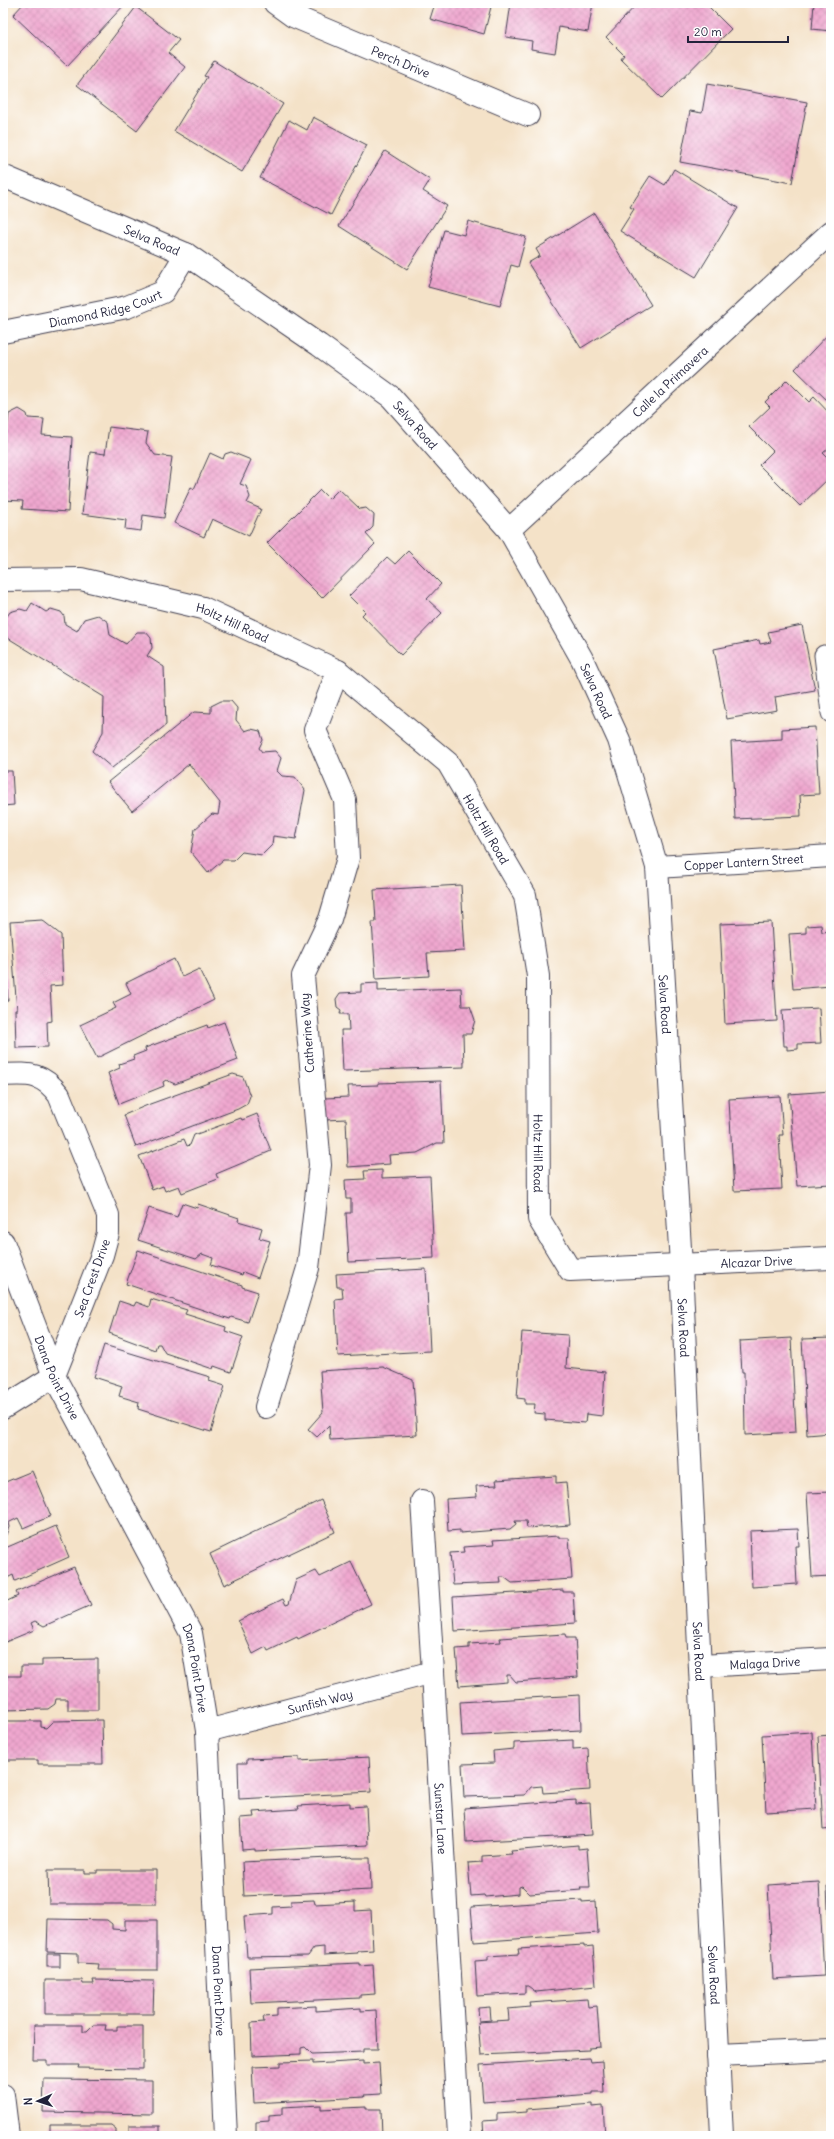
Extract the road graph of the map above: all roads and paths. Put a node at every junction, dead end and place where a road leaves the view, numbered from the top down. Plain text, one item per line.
1 (275, 3) edge
2 (528, 115) dead end
3 (3, 176) edge
4 (831, 232) edge
5 (186, 254) junction
6 (3, 332) edge
7 (509, 530) junction
8 (3, 580) edge
9 (824, 655) dead end
10 (338, 671) junction
11 (831, 712) edge
12 (831, 856) edge
13 (657, 867) junction
14 (3, 1075) edge
15 (3, 1242) edge
16 (831, 1258) edge
17 (682, 1265) junction
18 (54, 1376) junction
19 (266, 1407) dead end
20 (3, 1408) edge
21 (422, 1501) dead end
22 (831, 1659) edge
23 (700, 1666) junction
24 (434, 1672) junction
25 (206, 1731) junction
26 (831, 2050) edge
27 (718, 2055) junction
28 (3, 2095) edge
29 (8, 2136) edge
30 (226, 2136) edge
31 (459, 2136) edge
32 (722, 2136) edge

1 - 2 street, Perch Drive
3 - 5 street, Selva Road
4 - 7 street, Calle la Primavera
5 - 6 street, Diamond Ridge Court
5 - 7 street, Selva Road
7 - 13 street, Selva Road
8 - 10 street, Holtz Hill Road
9 - 11 lane
10 - 17 street, Holtz Hill Road
10 - 19 street, Catherine Way
12 - 13 street, Copper Lantern Street
13 - 17 street, Selva Road
14 - 18 street, Sea Crest Drive
15 - 18 street, Dana Point Drive
16 - 17 street, Alcazar Drive
17 - 23 street, Selva Road
18 - 20 street
18 - 25 street, Dana Point Drive
21 - 24 street, Sunstar Lane
22 - 23 street, Malaga Drive
23 - 27 street, Selva Road
24 - 25 street, Sunfish Way
24 - 31 street, Sunstar Lane
25 - 30 street, Dana Point Drive
26 - 27 street
27 - 32 street, Selva Road
28 - 29 street

